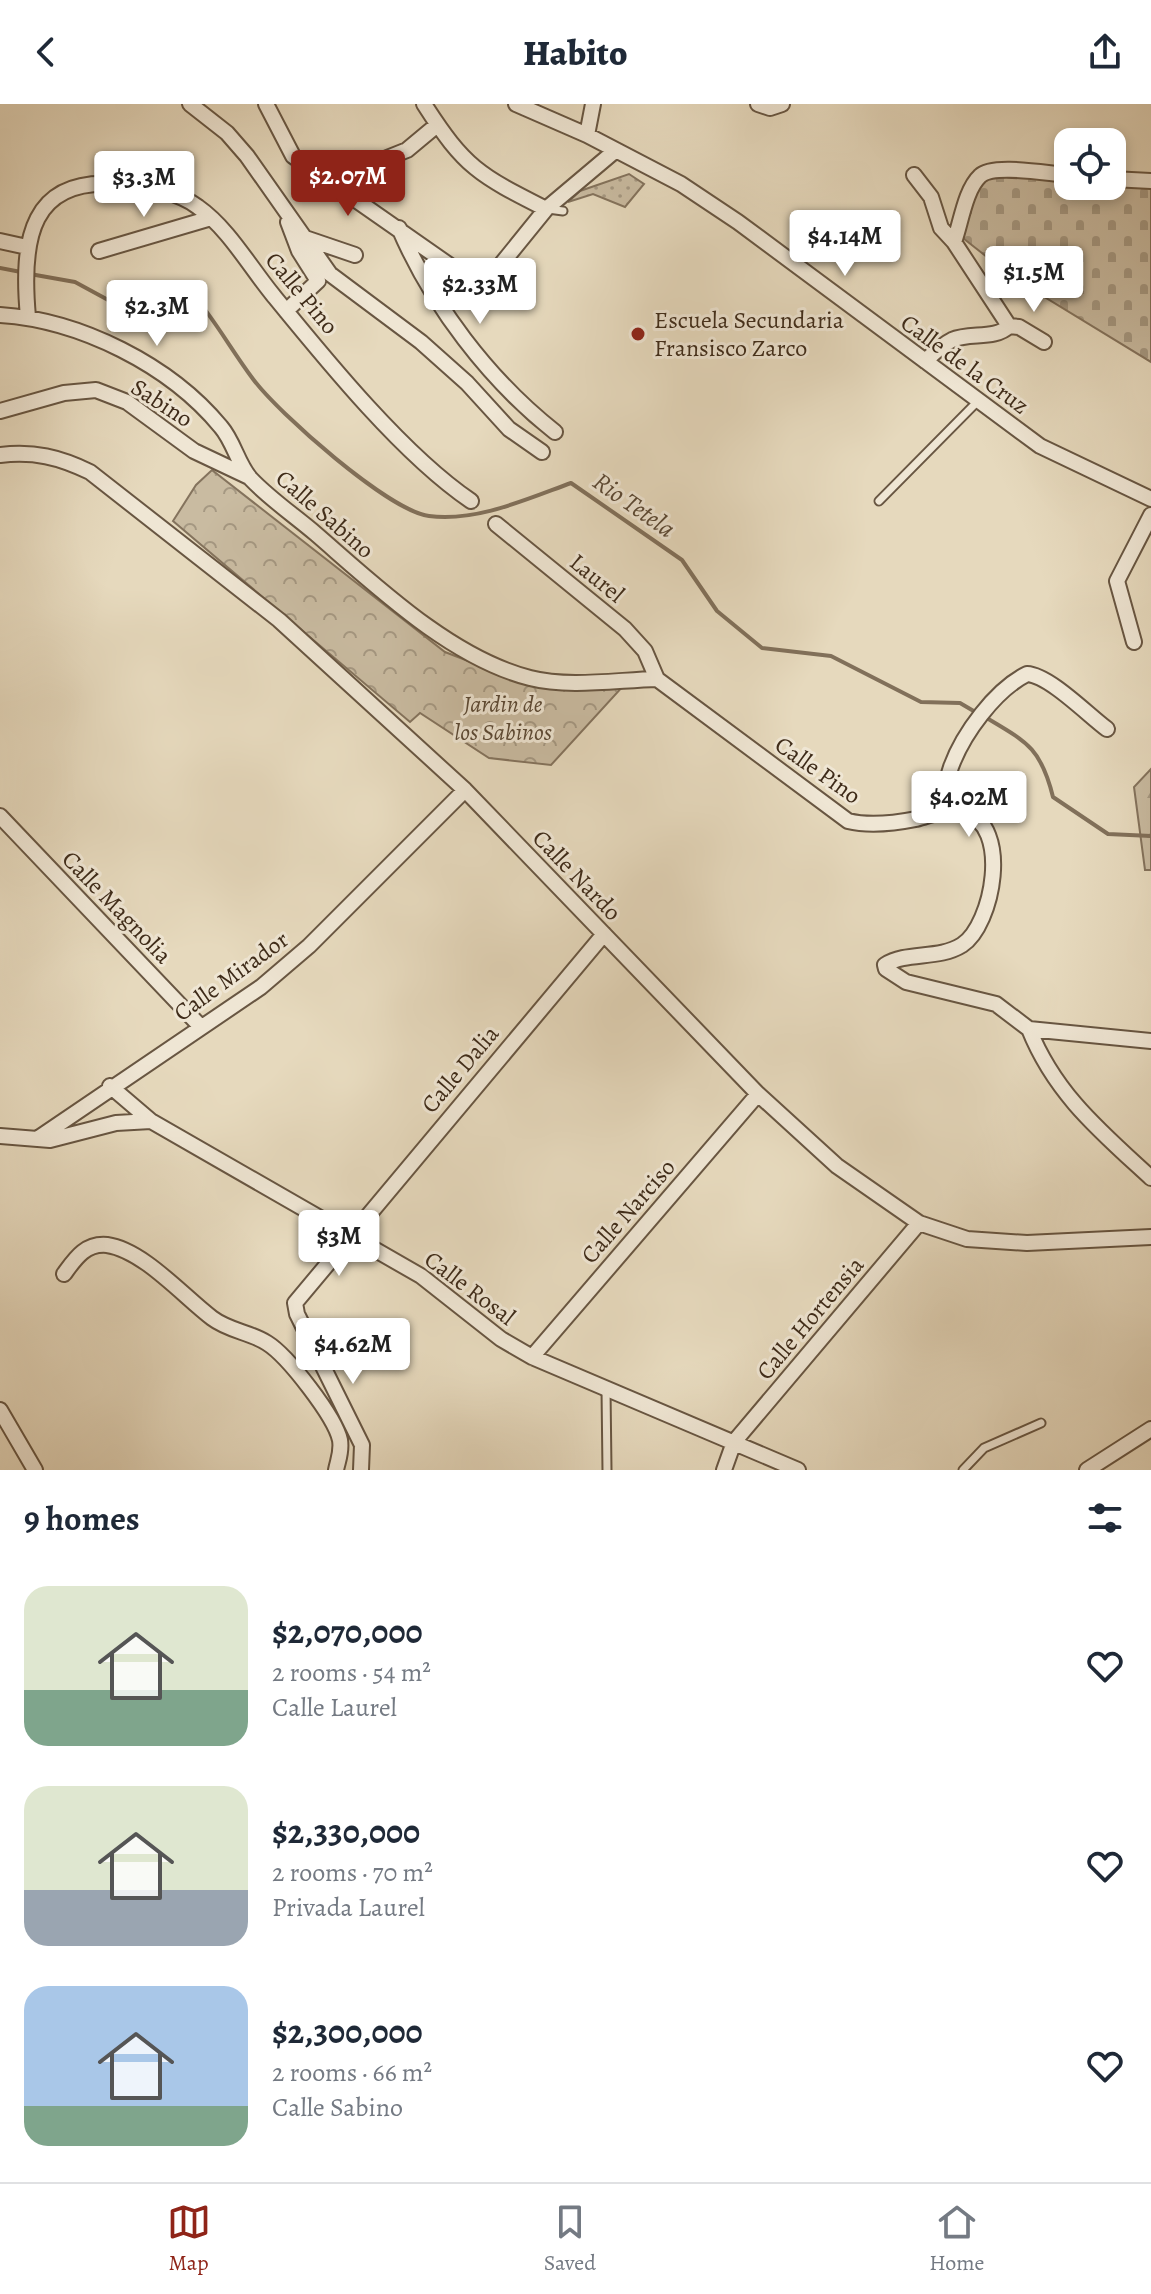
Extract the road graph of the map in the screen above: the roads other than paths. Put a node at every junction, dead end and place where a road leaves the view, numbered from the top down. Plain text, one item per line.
1 (190, 104) edge
2 (266, 104) edge
3 (424, 104) edge
4 (516, 104) edge
5 (593, 104) edge
6 (758, 104) edge
7 (782, 104) edge
8 (437, 125) junction
9 (587, 135) junction
10 (616, 150) junction
11 (387, 158) dead end
12 (1054, 174) edge
13 (914, 175) dead end
14 (1126, 180) edge
15 (1151, 181) edge
16 (283, 203) junction
17 (546, 209) junction
18 (563, 211) dead end
19 (211, 218) junction
20 (398, 227) junction
21 (305, 238) junction
22 (0, 241) edge
23 (954, 242) junction
24 (27, 251) junction
25 (99, 251) dead end
26 (355, 255) dead end
27 (286, 311) junction
28 (0, 315) edge
29 (28, 317) junction
30 (1009, 326) junction
31 (1044, 342) dead end
32 (925, 361) junction
33 (980, 400) junction
34 (0, 411) edge
35 (555, 432) dead end
36 (542, 452) dead end
37 (0, 455) edge
38 (249, 477) junction
39 (1151, 499) edge
40 (471, 501) dead end
41 (879, 501) dead end
42 (1151, 515) edge
43 (496, 524) dead end
44 (1134, 642) dead end
45 (657, 679) junction
46 (1107, 729) dead end
47 (465, 790) junction
48 (942, 811) junction
49 (0, 816) edge
50 (604, 934) junction
51 (201, 1027) junction
52 (1029, 1029) junction
53 (1151, 1041) edge
54 (110, 1086) junction
55 (758, 1094) junction
56 (151, 1121) junction
57 (0, 1136) edge
58 (37, 1139) junction
59 (1151, 1178) edge
60 (919, 1223) junction
61 (350, 1233) junction
62 (1151, 1237) edge
63 (64, 1274) dead end
64 (532, 1357) junction
65 (606, 1389) junction
66 (0, 1410) edge
67 (1041, 1423) dead end
68 (1151, 1429) edge
69 (734, 1442) junction
70 (338, 1463) edge
71 (770, 1464) edge
72 (362, 1465) edge
73 (35, 1470) edge
74 (607, 1470) edge
75 (724, 1470) edge
76 (798, 1470) edge
77 (963, 1470) edge
78 (1087, 1470) edge

1 - 16 street
2 - 20 street
3 - 8 street
4 - 9 street, Calle de la Cruz
5 - 9 street
6 - 7 street
8 - 11 street
8 - 17 street
9 - 10 street, Calle de la Cruz
10 - 17 street
10 - 32 street, Calle de la Cruz
12 - 23 street
13 - 23 street
14 - 15 street
16 - 21 street
16 - 27 street
17 - 18 lane
17 - 20 street
19 - 24 street, Calle Pino
19 - 25 street
19 - 27 street, Calle Pino
20 - 35 street
21 - 26 street
21 - 36 street
22 - 24 street
23 - 30 street
24 - 29 street, Calle Pino
27 - 40 street, Calle Pino
28 - 29 street, Calle Sabino
29 - 38 street, Calle Sabino
30 - 31 street
30 - 32 street
32 - 33 street, Calle de la Cruz
33 - 39 street, Calle de la Cruz
33 - 41 lane
34 - 38 street, Sabino
37 - 47 street, Calle Nardo
38 - 45 street, Calle Sabino
42 - 44 street
43 - 45 street, Laurel
45 - 48 street, Calle Pino
46 - 48 street
47 - 50 street, Calle Nardo
47 - 51 street, Calle Mirador
48 - 52 street
49 - 51 street, Calle Magnolia
50 - 55 street, Calle Nardo
50 - 61 street, Calle Dalia
51 - 54 street, Calle Mirador
52 - 53 street
52 - 59 street
54 - 56 street, Calle Rosal
54 - 58 street, Calle Mirador
55 - 60 street, Calle Nardo
55 - 64 street, Calle Narciso
56 - 58 street
56 - 61 street, Calle Rosal
57 - 58 street
60 - 62 street, Calle Nardo
60 - 69 street, Calle Hortensia
61 - 64 street, Calle Rosal
61 - 72 street, Calle Dalia
63 - 70 street
64 - 65 street, Calle Rosal
65 - 69 street, Calle Rosal
65 - 74 lane
66 - 73 street
67 - 77 lane
68 - 78 street
69 - 71 street, Calle Rosal
69 - 75 street
70 - 72 street
71 - 76 street, Calle Rosal

